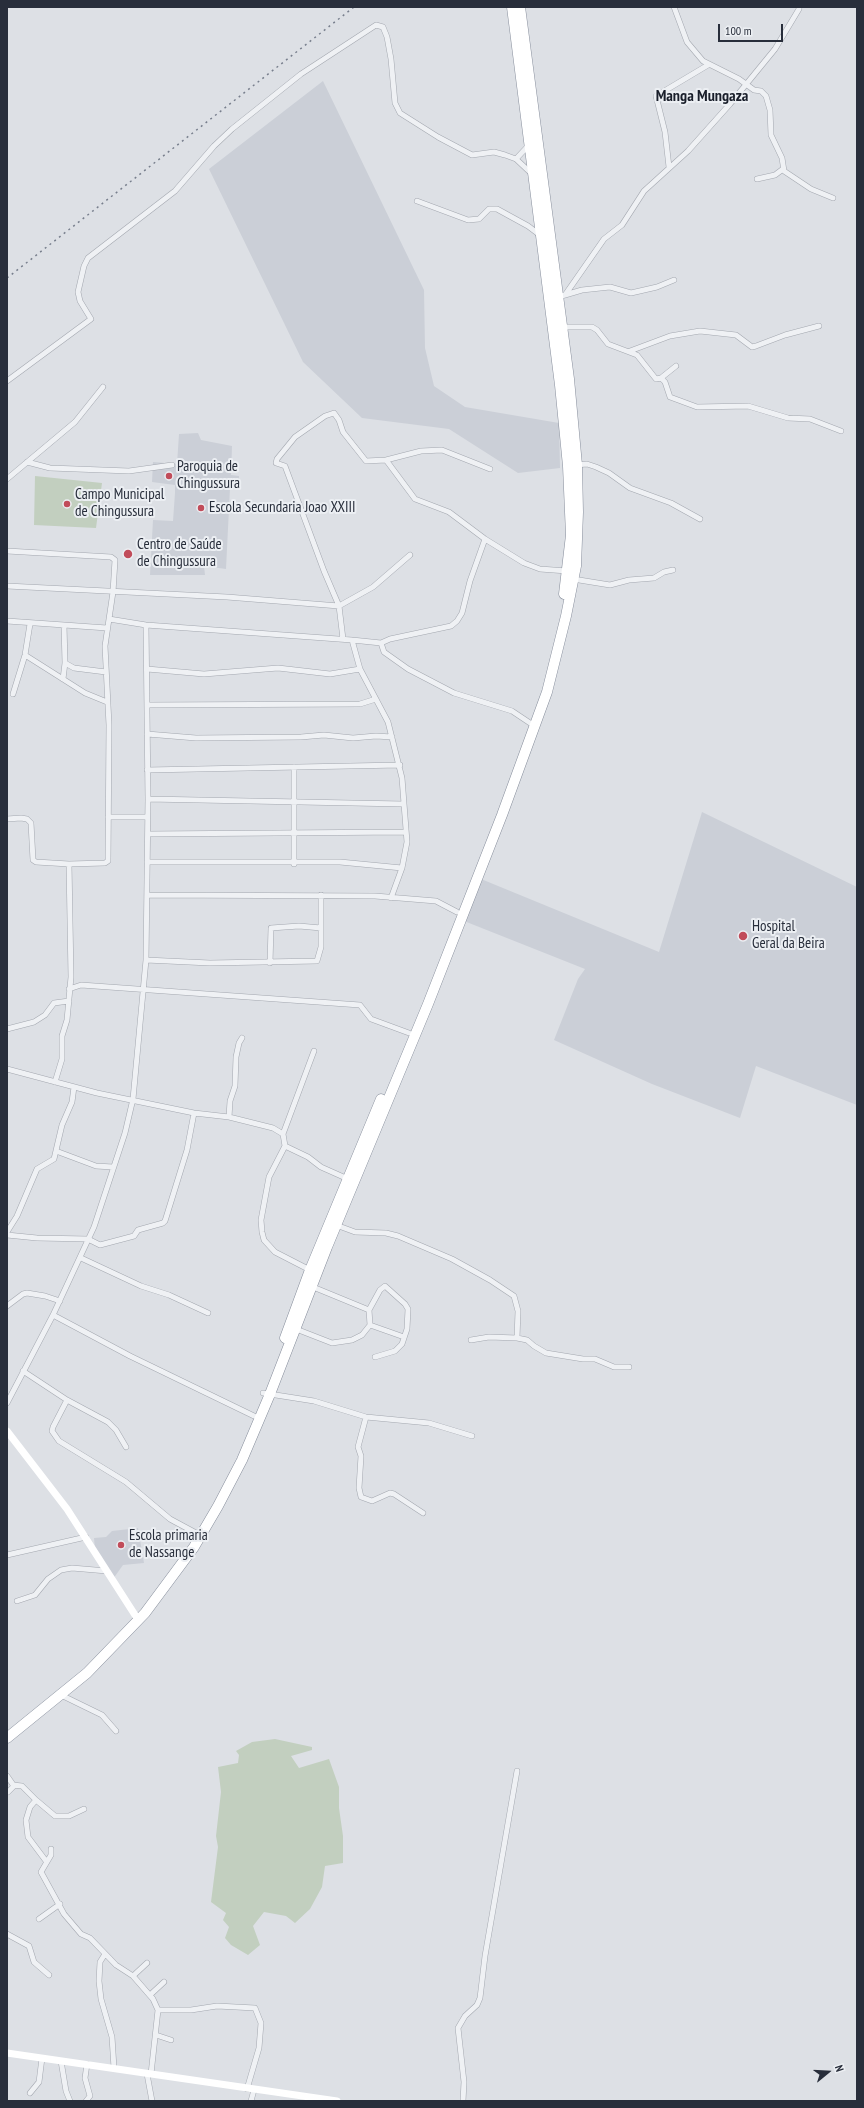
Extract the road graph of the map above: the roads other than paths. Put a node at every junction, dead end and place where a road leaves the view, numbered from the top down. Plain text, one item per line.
1 (512, 7) edge
2 (520, 7) edge
3 (674, 7) edge
4 (799, 9) dead end
5 (708, 65) junction
6 (745, 83) junction
7 (530, 144) junction
8 (516, 159) junction
9 (669, 167) junction
10 (783, 169) junction
11 (534, 176) junction
12 (757, 179) dead end
13 (833, 198) dead end
14 (416, 201) dead end
15 (541, 236) junction
16 (674, 280) dead end
17 (557, 297) junction
18 (819, 326) dead end
19 (562, 327) junction
20 (630, 351) junction
21 (676, 366) dead end
22 (661, 378) junction
23 (7, 381) edge
24 (103, 387) dead end
25 (841, 431) dead end
26 (386, 460) junction
27 (27, 462) junction
28 (172, 465) dead end
29 (573, 466) junction
30 (490, 469) dead end
31 (7, 479) edge
32 (700, 519) dead end
33 (485, 539) junction
34 (7, 551) edge
35 (410, 555) dead end
36 (673, 570) dead end
37 (570, 575) junction
38 (7, 586) edge
39 (113, 592) junction
40 (339, 606) junction
41 (109, 619) junction
42 (7, 620) edge
43 (30, 624) junction
44 (64, 625) junction
45 (146, 626) junction
46 (107, 628) junction
47 (343, 639) junction
48 (352, 640) junction
49 (381, 644) junction
50 (25, 656) junction
51 (65, 663) junction
52 (147, 669) junction
53 (360, 669) junction
54 (106, 672) junction
55 (63, 679) junction
56 (12, 694) dead end
57 (376, 700) junction
58 (107, 702) junction
59 (148, 705) junction
60 (530, 723) junction
61 (147, 734) junction
62 (392, 738) junction
63 (400, 765) junction
64 (294, 767) junction
65 (147, 770) junction
66 (148, 799) junction
67 (294, 802) junction
68 (403, 804) junction
69 (108, 816) junction
70 (147, 817) junction
71 (7, 819) edge
72 (406, 832) junction
73 (294, 833) junction
74 (148, 834) junction
75 (147, 862) junction
76 (69, 864) junction
77 (294, 864) junction
78 (402, 868) junction
79 (148, 895) junction
80 (321, 895) junction
81 (391, 898) junction
82 (456, 912) junction
83 (321, 928) junction
84 (146, 960) junction
85 (270, 963) junction
86 (70, 977) junction
87 (81, 985) junction
88 (69, 989) junction
89 (144, 990) junction
90 (69, 1001) junction
91 (7, 1029) edge
92 (409, 1033) junction
93 (242, 1038) dead end
94 (314, 1051) dead end
95 (7, 1069) edge
96 (56, 1082) junction
97 (74, 1087) junction
98 (133, 1099) junction
99 (194, 1113) junction
100 (229, 1117) junction
101 (283, 1134) junction
102 (285, 1146) junction
103 (56, 1151) junction
104 (113, 1168) junction
105 (348, 1179) junction
106 (336, 1226) junction
107 (7, 1232) edge
108 (7, 1235) edge
109 (88, 1239) junction
110 (81, 1258) junction
111 (310, 1270) junction
112 (313, 1286) junction
113 (60, 1301) junction
114 (7, 1306) edge
115 (369, 1310) junction
116 (208, 1313) dead end
117 (53, 1315) junction
118 (370, 1325) junction
119 (296, 1329) junction
120 (404, 1337) junction
121 (517, 1338) junction
122 (471, 1340) dead end
123 (375, 1358) dead end
124 (629, 1367) dead end
125 (23, 1371) junction
126 (267, 1393) junction
127 (67, 1400) junction
128 (7, 1403) edge
129 (254, 1416) junction
130 (366, 1417) junction
131 (7, 1431) edge
132 (472, 1436) dead end
133 (126, 1447) dead end
134 (423, 1514) dead end
135 (196, 1533) junction
136 (86, 1537) junction
137 (7, 1555) edge
138 (107, 1571) junction
139 (17, 1601) dead end
140 (135, 1615) junction
141 (61, 1695) junction
142 (7, 1731) edge
143 (116, 1731) dead end
144 (7, 1738) edge
145 (517, 1770) dead end
146 (7, 1776) edge
147 (13, 1785) junction
148 (8, 1792) dead end
149 (36, 1800) junction
150 (84, 1809) dead end
151 (51, 1849) dead end
152 (46, 1862) junction
153 (60, 1904) junction
154 (39, 1919) dead end
155 (7, 1934) edge
156 (105, 1954) junction
157 (147, 1962) dead end
158 (49, 1975) dead end
159 (133, 1976) junction
160 (164, 1982) dead end
161 (150, 1995) junction
162 (158, 2010) junction
163 (156, 2035) junction
164 (171, 2040) dead end
165 (7, 2053) edge
166 (42, 2058) junction
167 (61, 2061) junction
168 (87, 2064) junction
169 (114, 2068) junction
170 (149, 2074) junction
171 (251, 2089) junction
172 (30, 2093) dead end
173 (70, 2101) edge
174 (86, 2101) edge
175 (152, 2101) edge
176 (250, 2101) edge
177 (337, 2101) edge
178 (463, 2101) edge

1 - 7 highway
2 - 17 highway
3 - 5 street
4 - 6 street
5 - 6 street
5 - 9 street
6 - 9 street
6 - 10 street
7 - 8 street
7 - 11 highway
8 - 11 street
8 - 23 street
9 - 17 street
10 - 12 street
10 - 13 street
11 - 15 highway
14 - 15 street
15 - 17 highway
16 - 17 street
17 - 19 highway
17 - 29 highway
18 - 20 street
19 - 20 street
19 - 29 highway
20 - 22 street
21 - 22 street
22 - 25 street
24 - 27 street
26 - 30 street
26 - 33 street
26 - 40 street
27 - 28 street
27 - 31 street
29 - 32 street
29 - 37 highway
33 - 37 street
33 - 49 street
34 - 39 street
35 - 40 street
36 - 37 street
37 - 60 highway
37 - 106 highway
38 - 39 street
39 - 40 street
39 - 41 street
40 - 47 street
41 - 45 street
41 - 46 street
42 - 43 street
43 - 44 street
43 - 50 street
44 - 46 street
44 - 51 street
45 - 47 street
45 - 52 street
46 - 54 street
47 - 48 street
48 - 49 street
48 - 53 street
49 - 60 street
50 - 55 street
50 - 56 street
51 - 54 street
51 - 55 street
52 - 53 street
52 - 59 street
53 - 57 street
54 - 58 street
55 - 58 street
57 - 59 street
57 - 62 street
58 - 69 street
59 - 61 street
60 - 82 highway
61 - 62 street
61 - 65 street
62 - 63 street
63 - 64 street
63 - 68 street
64 - 65 street
64 - 67 street
65 - 66 street
66 - 67 street
66 - 70 street
67 - 68 street
67 - 73 street
68 - 72 street
69 - 70 street
69 - 76 street
70 - 74 street
71 - 76 street
72 - 73 street
72 - 78 street
73 - 74 street
73 - 77 street
74 - 75 street
75 - 77 street
75 - 79 street
76 - 86 street
77 - 78 street
78 - 81 street
79 - 80 street
79 - 84 street
80 - 81 street
80 - 83 street
81 - 82 street
82 - 92 highway
83 - 85 street
83 - 85 street
84 - 85 street
84 - 89 street
86 - 87 street
86 - 88 street
87 - 88 street
87 - 89 street
88 - 90 street
89 - 92 street
89 - 98 street
90 - 91 street
90 - 96 street
92 - 105 highway
93 - 100 street
94 - 101 street
95 - 96 street
96 - 97 street
97 - 98 street
97 - 103 street
98 - 99 street
98 - 104 street
99 - 100 street
99 - 109 street
100 - 101 street
101 - 102 street
102 - 105 street
102 - 111 street
103 - 104 street
103 - 107 street
104 - 109 street
105 - 111 highway
106 - 112 highway
106 - 121 street
108 - 109 street
109 - 110 street
110 - 113 street
110 - 116 street
111 - 126 highway
112 - 115 street
112 - 119 highway
113 - 114 street
113 - 117 street
115 - 118 street
115 - 120 street
117 - 125 street
117 - 129 street
118 - 119 street
118 - 120 street
119 - 126 highway
120 - 123 street
121 - 122 street
121 - 124 street
125 - 127 street
125 - 128 street
126 - 129 highway
126 - 130 street
126 - 141 highway
127 - 133 street
127 - 135 street
129 - 135 highway
130 - 132 street
130 - 134 street
131 - 136 street
135 - 140 highway
136 - 137 street
136 - 138 street
138 - 139 street
138 - 140 street
140 - 142 highway
141 - 143 street
141 - 144 highway
145 - 178 street
146 - 147 street
147 - 148 street
147 - 149 street
149 - 150 street
149 - 152 street
151 - 152 street
152 - 153 street
153 - 154 street
153 - 156 street
155 - 158 street
156 - 159 street
156 - 169 street
157 - 159 street
159 - 161 street
160 - 161 street
161 - 162 street
162 - 163 street
162 - 171 street
163 - 164 street
163 - 170 street
165 - 166 street
166 - 167 street
166 - 172 street
167 - 168 street
167 - 173 street
168 - 169 street
168 - 174 street
169 - 170 street
170 - 171 street
170 - 175 street
171 - 176 street
171 - 177 street

